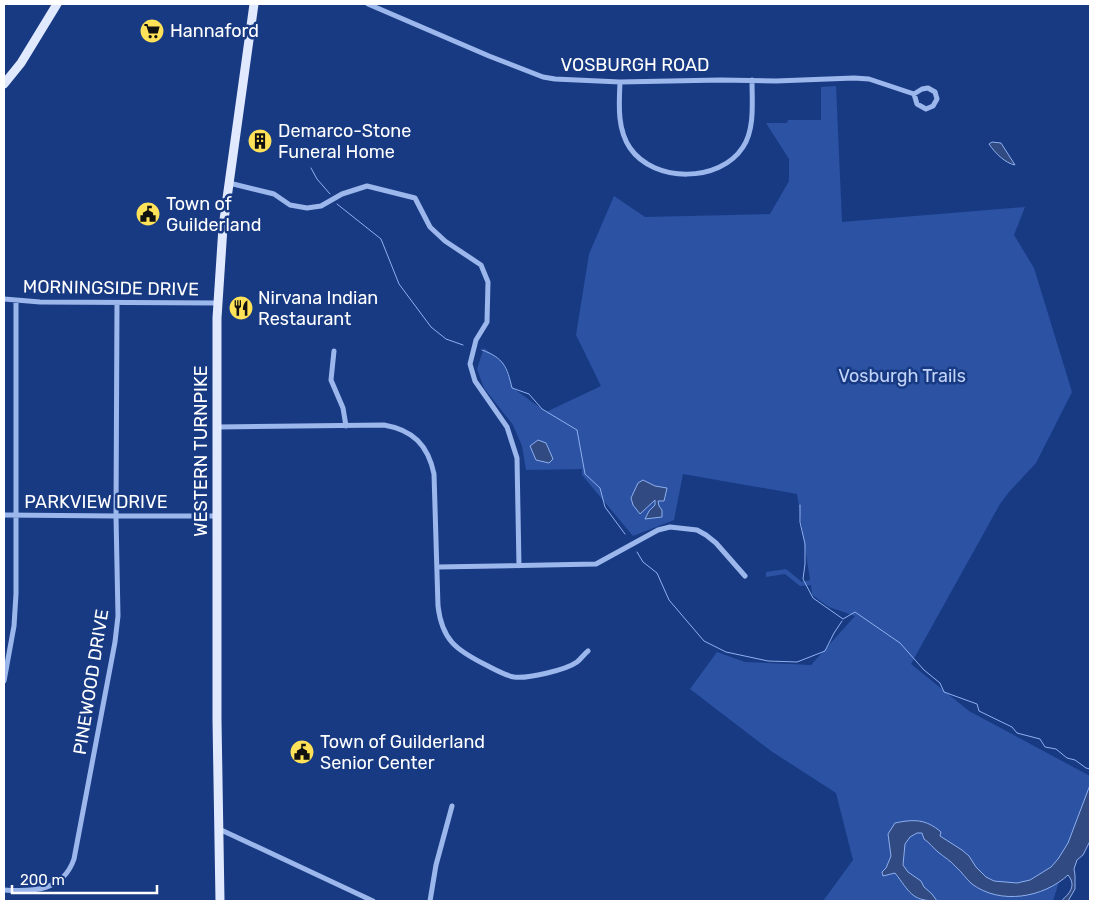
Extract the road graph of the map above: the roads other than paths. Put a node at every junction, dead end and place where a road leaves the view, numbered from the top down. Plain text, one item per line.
1 (57, 4) edge
2 (254, 4) edge
3 (368, 4) edge
4 (752, 80) junction
5 (620, 82) junction
6 (4, 84) edge
7 (914, 94) junction
8 (229, 183) junction
9 (4, 299) edge
10 (16, 301) junction
11 (117, 303) junction
12 (218, 303) junction
13 (334, 351) dead end
14 (346, 426) junction
15 (217, 427) junction
16 (4, 515) edge
17 (16, 515) junction
18 (116, 516) junction
19 (217, 516) junction
20 (519, 566) junction
21 (438, 567) junction
22 (745, 576) dead end
23 (588, 651) dead end
24 (4, 681) edge
25 (452, 806) dead end
26 (219, 829) junction
27 (4, 890) edge
28 (220, 901) edge
29 (373, 901) edge
30 (430, 901) edge

1 - 6 main road
2 - 8 main road, WESTERN TURNPIKE
3 - 5 street, VOSBURGH ROAD
4 - 5 street, VOSBURGH ROAD
4 - 5 street
4 - 7 street, VOSBURGH ROAD
7 - 7 street, VOSBURGH ROAD
8 - 12 main road, WESTERN TURNPIKE
8 - 20 street
9 - 10 street, MORNINGSIDE DRIVE
10 - 11 street, MORNINGSIDE DRIVE
10 - 17 street
11 - 12 street, MORNINGSIDE DRIVE
11 - 18 street, PINEWOOD DRIVE
12 - 15 main road, WESTERN TURNPIKE
13 - 14 street
14 - 15 street
14 - 21 street
15 - 19 main road, WESTERN TURNPIKE
16 - 17 street, PARKVIEW DRIVE
17 - 18 street, PARKVIEW DRIVE
17 - 24 street
18 - 19 street, PARKVIEW DRIVE
18 - 27 street, PINEWOOD DRIVE
19 - 26 main road, WESTERN TURNPIKE
20 - 21 street
20 - 22 street
21 - 23 street
25 - 30 street
26 - 28 main road, WESTERN TURNPIKE
26 - 29 street

